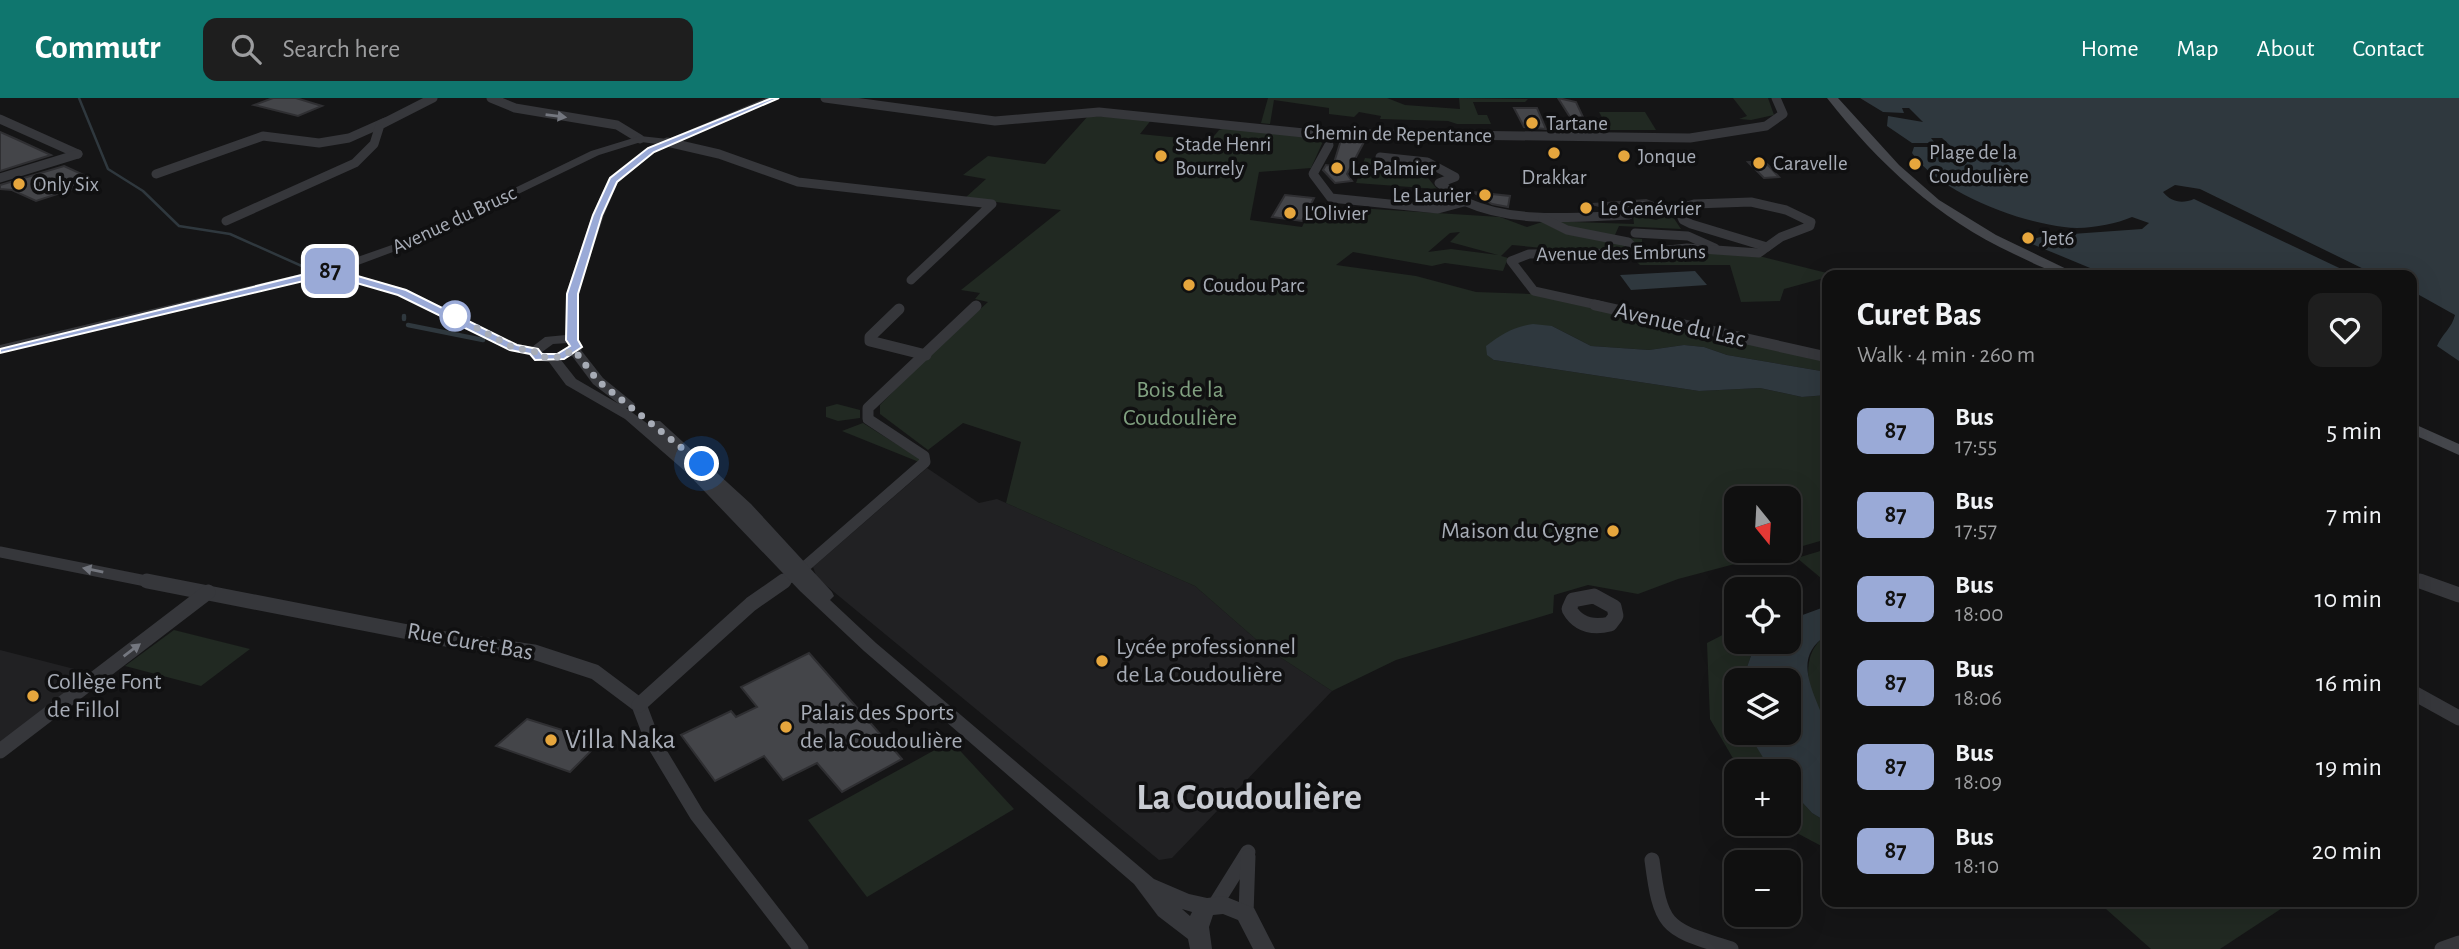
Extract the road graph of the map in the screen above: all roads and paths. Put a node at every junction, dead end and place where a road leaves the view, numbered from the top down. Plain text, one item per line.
1 (433, 98) edge
2 (491, 98) edge
3 (774, 98) edge
4 (825, 98) edge
5 (1776, 98) edge
6 (1823, 98) edge
7 (1832, 98) edge
8 (0, 119) edge
9 (386, 121) junction
10 (640, 139) junction
11 (667, 142) junction
12 (1329, 145) dead end
13 (78, 154) joint
14 (1380, 157) dead end
15 (156, 174) dead end
16 (0, 178) edge
17 (1464, 202) junction
18 (1536, 214) junction
19 (1629, 215) dead end
20 (226, 221) dead end
21 (1635, 233) dead end
22 (1768, 248) junction
23 (1717, 251) junction
24 (1639, 253) junction
25 (349, 265) junction
26 (2048, 270) edge
27 (2061, 270) edge
28 (330, 271) junction
29 (911, 280) dead end
30 (1534, 291) joint
31 (976, 306) dead end
32 (898, 309) dead end
33 (573, 339) junction
34 (544, 344) junction
35 (0, 349) edge
36 (926, 355) junction
37 (1822, 356) edge
38 (554, 358) junction
39 (2417, 423) edge
40 (2417, 430) edge
41 (2459, 443) edge
42 (2459, 450) edge
43 (0, 552) edge
44 (799, 570) junction
45 (2417, 580) edge
46 (208, 592) junction
47 (2459, 595) edge
48 (2417, 695) edge
49 (639, 705) junction
50 (2459, 718) edge
51 (0, 751) edge
52 (1652, 860) dead end
53 (1150, 887) junction
54 (1211, 906) junction
55 (1247, 914) junction
56 (1199, 941) edge
57 (2459, 943) edge
58 (801, 949) edge
59 (1264, 949) edge
60 (1731, 949) edge
61 (2442, 949) edge

1 - 9 street
2 -> 10 street
3 - 11 street, Avenue du Brusc
4 - 5 street, Chemin de Repentance
6 - 26 main road
7 - 27 main road
8 - 13 street
9 - 15 street
9 - 20 street
10 - 11 street, Avenue du Brusc
10 - 25 street, Avenue du Brusc
11 - 29 street
11 - 33 street
12 - 17 street
13 - 16 street
14 - 17 street
17 - 18 street
18 - 19 street
18 - 24 street
21 - 23 street
22 - 22 street, Avenue des Embruns
22 - 23 street, Avenue des Embruns
23 - 24 street, Avenue des Embruns
24 - 30 street, Avenue des Embruns
25 - 28 street, Avenue du Brusc
25 - 34 street
28 - 34 street
28 - 35 street, Avenue du Brusc
30 - 37 street, Avenue du Lac
31 - 36 street
32 - 36 street
33 - 34 street
33 - 38 street
33 - 44 street
34 - 38 street
36 - 44 street
38 - 44 street
39 - 41 main road
40 - 42 main road
46 -> 43 street, Rue Curet Bas
44 - 49 street
44 - 53 street
45 - 47 street
46 - 49 street, Rue Curet Bas
51 -> 46 street
48 - 50 street
49 - 58 street
52 - 60 street
53 - 54 street
53 - 56 street
54 - 55 street
54 - 55 street
54 - 56 street
55 - 59 street
57 - 61 street

